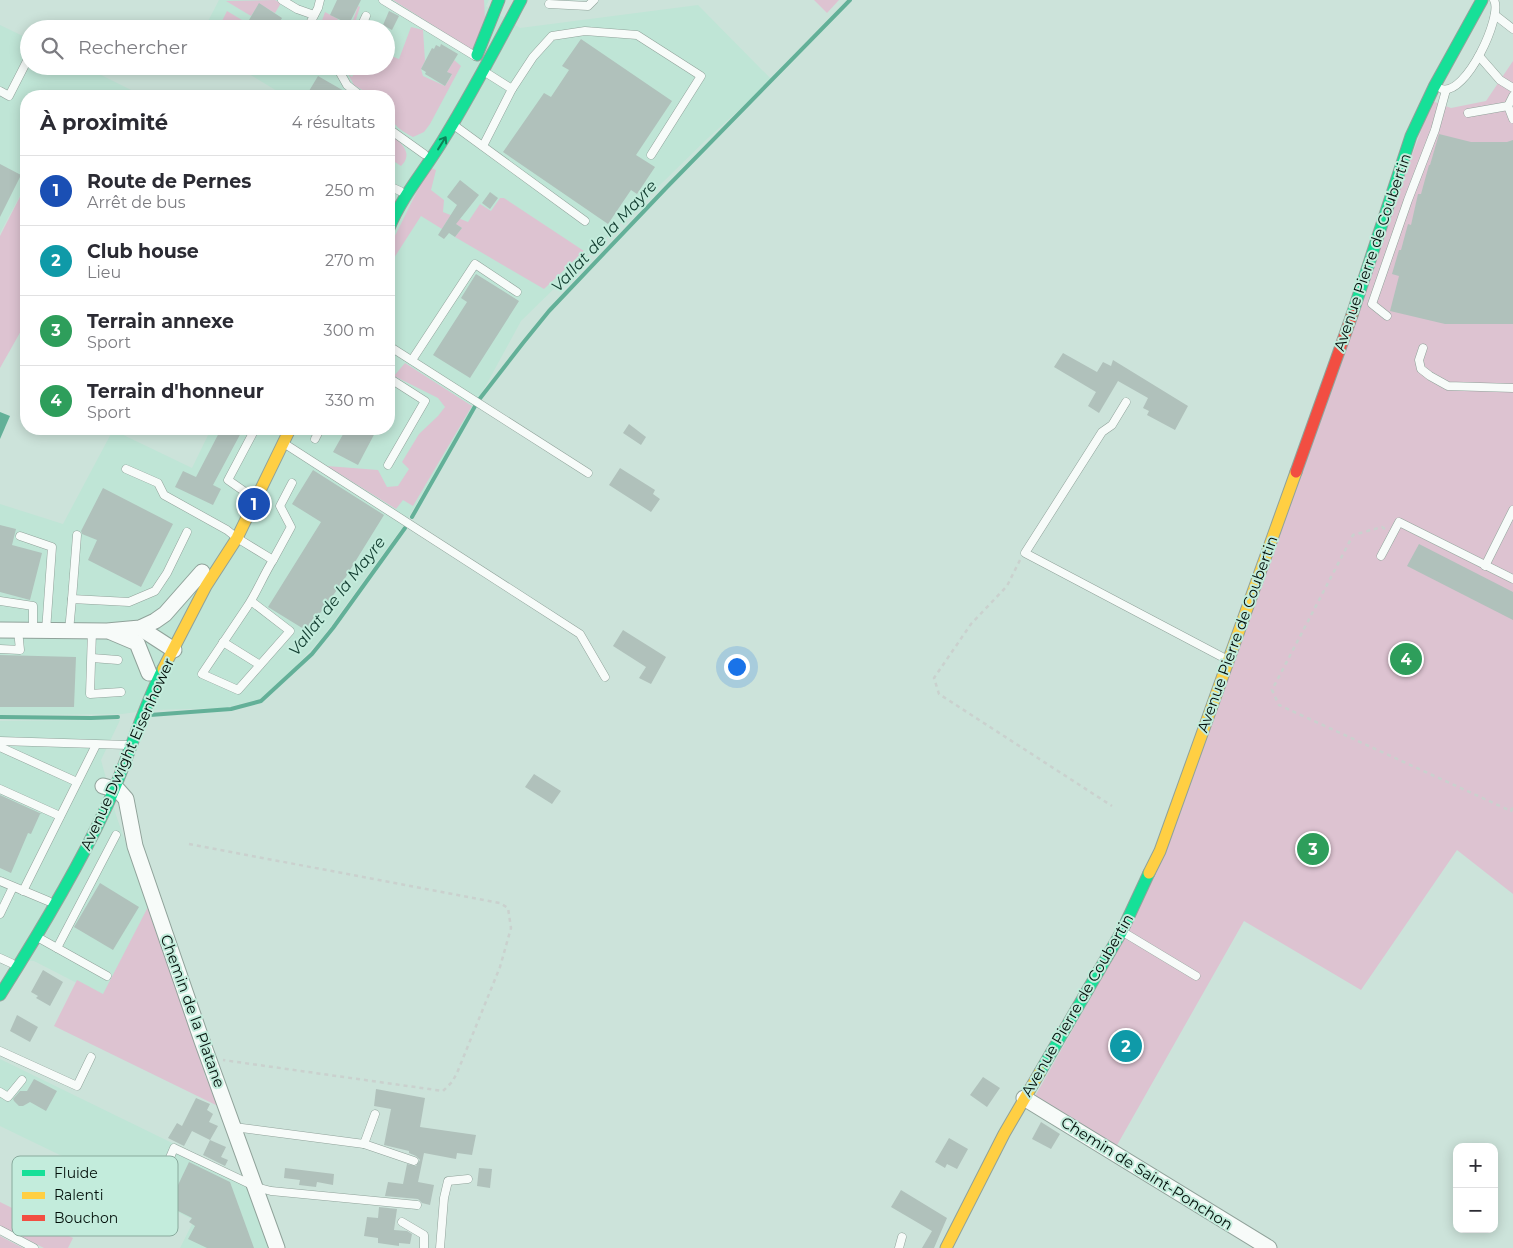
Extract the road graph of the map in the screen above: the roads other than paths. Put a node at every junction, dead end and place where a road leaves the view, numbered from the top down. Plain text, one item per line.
1 (282, 0) edge
2 (320, 0) edge
3 (382, 0) edge
4 (499, 0) edge
5 (594, 0) edge
6 (1482, 0) edge
7 (1494, 0) edge
8 (519, 1) edge
9 (549, 4) dead end
10 (1495, 15) junction
11 (314, 16) junction
12 (366, 16) dead end
13 (312, 20) edge
14 (364, 20) edge
15 (1513, 29) edge
16 (1479, 56) junction
17 (477, 64) junction
18 (20, 75) edge
19 (341, 75) edge
20 (1434, 87) junction
21 (512, 88) junction
22 (1513, 88) edge
23 (353, 90) edge
24 (1446, 90) junction
25 (0, 91) edge
26 (1513, 96) edge
27 (453, 100) dead end
28 (1508, 106) junction
29 (1468, 113) dead end
30 (1513, 120) edge
31 (454, 124) junction
32 (395, 133) edge
33 (482, 146) junction
34 (424, 154) junction
35 (651, 155) dead end
36 (395, 189) edge
37 (400, 191) junction
38 (395, 199) edge
39 (395, 216) edge
40 (585, 221) dead end
41 (517, 292) dead end
42 (1387, 316) dead end
43 (1423, 348) dead end
44 (395, 350) edge
45 (412, 360) junction
46 (395, 382) edge
47 (1513, 388) edge
48 (1126, 402) dead end
49 (252, 435) edge
50 (278, 435) edge
51 (287, 435) edge
52 (316, 435) edge
53 (314, 438) dead end
54 (283, 443) junction
55 (388, 464) dead end
56 (126, 469) dead end
57 (588, 473) dead end
58 (292, 483) dead end
59 (248, 494) junction
60 (1513, 510) edge
61 (187, 532) dead end
62 (225, 533) junction
63 (77, 535) dead end
64 (20, 536) dead end
65 (237, 538) junction
66 (1381, 556) dead end
67 (272, 560) junction
68 (1485, 566) junction
69 (205, 574) junction
70 (1513, 579) edge
71 (72, 600) junction
72 (0, 601) edge
73 (251, 601) junction
74 (0, 630) edge
75 (33, 630) junction
76 (69, 630) junction
77 (100, 631) junction
78 (139, 635) junction
79 (223, 642) junction
80 (169, 647) junction
81 (0, 649) edge
82 (92, 658) junction
83 (118, 660) dead end
84 (1228, 660) junction
85 (260, 665) junction
86 (149, 673) junction
87 (605, 677) dead end
88 (121, 692) dead end
89 (150, 695) junction
90 (128, 721) dead end
91 (0, 741) edge
92 (96, 744) junction
93 (121, 745) junction
94 (0, 747) edge
95 (77, 782) junction
96 (0, 789) edge
97 (104, 789) junction
98 (60, 816) junction
99 (116, 835) dead end
100 (0, 881) edge
101 (80, 882) junction
102 (13, 887) junction
103 (23, 891) junction
104 (48, 901) junction
105 (0, 914) edge
106 (1122, 931) junction
107 (37, 937) junction
108 (57, 948) junction
109 (0, 958) edge
110 (11, 963) junction
111 (107, 976) dead end
112 (1196, 976) dead end
113 (0, 982) edge
114 (0, 996) edge
115 (0, 1051) edge
116 (91, 1057) dead end
117 (22, 1080) dead end
118 (0, 1092) edge
119 (1024, 1098) junction
120 (375, 1114) dead end
121 (234, 1127) junction
122 (364, 1144) junction
123 (171, 1156) edge
124 (414, 1161) dead end
125 (468, 1179) dead end
126 (256, 1187) junction
127 (417, 1205) dead end
128 (402, 1222) dead end
129 (0, 1230) edge
130 (902, 1237) dead end
131 (34, 1248) edge
132 (277, 1248) edge
133 (424, 1248) edge
134 (440, 1248) edge
135 (899, 1248) edge
136 (946, 1248) edge
137 (1269, 1248) edge

1 - 11 lane
2 - 11 lane
3 - 17 lane
4 - 17 main road
5 - 9 lane
6 - 20 main road, Avenue Pierre de Coubertin
7 - 10 lane
8 - 17 main road
10 - 15 lane
10 - 16 lane
11 - 13 lane
12 - 14 lane
16 - 22 lane
16 - 24 lane
17 - 21 lane
17 - 31 main road
18 - 25 lane
19 - 23 lane
20 - 24 lane
20 - 84 main road, Avenue Pierre de Coubertin
21 - 33 lane
21 - 35 lane
24 - 42 lane
26 - 28 lane
27 - 34 main road
28 - 29 lane
28 - 30 lane
31 - 33 lane
39 -> 31 main road
32 - 34 lane
33 - 40 lane
34 - 37 main road
36 - 37 lane
37 - 38 main road
41 - 45 lane
43 - 47 lane
44 - 45 lane
45 - 57 lane
46 - 55 lane
48 - 84 lane
49 - 59 lane
50 - 59 main road
51 - 54 main road, Avenue Dwight Eisenhower
52 - 53 lane
54 - 65 main road, Avenue Dwight Eisenhower
54 - 87 lane
56 - 62 lane
58 - 67 lane
59 - 62 main road
60 - 68 lane
61 - 71 lane
62 - 65 lane
63 - 71 lane
64 - 75 lane
65 - 67 lane
65 - 69 main road, Avenue Dwight Eisenhower
66 - 68 lane
67 - 73 lane
68 - 70 lane
69 - 78 street
69 - 80 main road, Avenue Dwight Eisenhower
69 - 89 lane
71 - 76 lane
72 - 75 lane
73 - 79 lane
73 - 85 lane
74 - 75 street
75 - 76 street
75 - 81 lane
76 - 77 street
77 - 78 street
77 - 82 lane
78 - 80 street
78 - 86 street
79 - 85 lane
79 - 85 lane
80 - 86 main road, Avenue Dwight Eisenhower
80 - 89 main road, Avenue Dwight Eisenhower
82 - 83 lane
82 - 88 lane
84 - 106 main road, Avenue Pierre de Coubertin
86 - 90 main road, Avenue Dwight Eisenhower
89 - 93 main road, Avenue Dwight Eisenhower
91 - 92 lane
92 - 93 lane
92 - 95 lane
93 - 97 main road, Avenue Dwight Eisenhower
94 - 95 lane
95 - 98 lane
96 - 98 lane
97 - 101 main road, Avenue Dwight Eisenhower
97 - 104 main road, Avenue Dwight Eisenhower
97 - 121 street, Chemin de la Platane
98 - 103 lane
99 - 101 lane
100 - 102 lane
101 - 107 main road, Avenue Dwight Eisenhower
101 - 108 lane
102 - 103 lane
102 - 105 lane
103 - 104 lane
104 - 110 main road, Avenue Dwight Eisenhower
106 - 112 lane
106 - 119 main road, Avenue Pierre de Coubertin
107 - 108 lane
107 - 114 main road, Avenue Dwight Eisenhower
108 - 111 lane
109 - 110 lane
110 - 113 main road, Avenue Dwight Eisenhower
115 - 116 lane
117 - 118 lane
119 - 136 main road, Avenue Pierre de Coubertin
119 - 137 street, Chemin de Saint-Ponchon
120 - 122 lane
121 - 122 lane
121 - 126 street, Chemin de la Platane
122 - 124 lane
123 - 126 lane
125 - 134 lane
126 - 127 lane
126 - 132 street, Chemin de la Platane
128 - 133 lane
129 - 131 lane
130 - 135 lane

